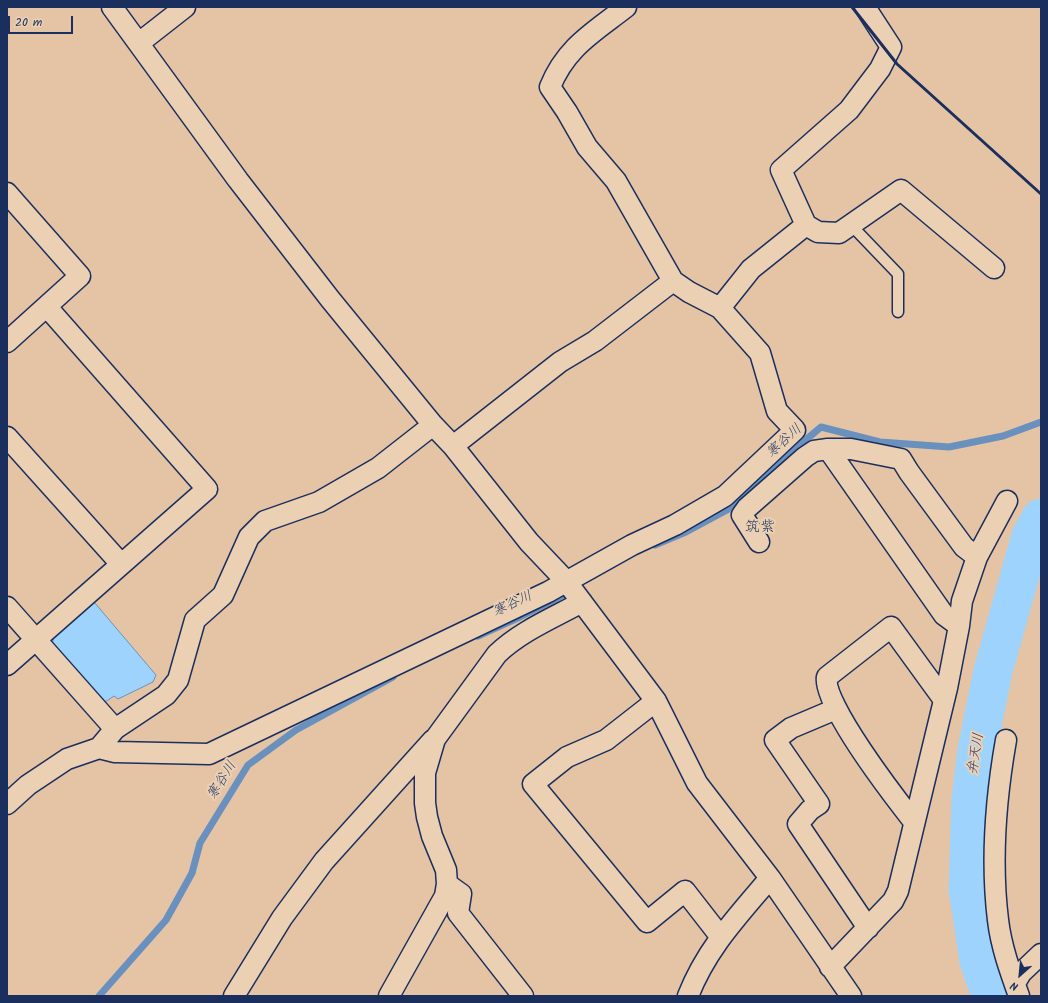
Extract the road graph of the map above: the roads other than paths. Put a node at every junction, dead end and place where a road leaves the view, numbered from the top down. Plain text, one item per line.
1 (112, 7) edge
2 (185, 7) edge
3 (626, 7) edge
4 (865, 7) edge
5 (139, 42) junction
6 (7, 193) edge
7 (806, 225) junction
8 (851, 225) junction
9 (994, 268) dead end
10 (673, 281) junction
11 (47, 307) junction
12 (720, 308) junction
13 (898, 312) dead end
14 (7, 342) edge
15 (433, 425) junction
16 (7, 437) edge
17 (453, 446) junction
18 (828, 449) junction
19 (1007, 501) dead end
20 (758, 542) dead end
21 (977, 556) junction
22 (121, 564) junction
23 (566, 581) junction
24 (580, 600) junction
25 (7, 607) edge
26 (959, 626) junction
27 (36, 640) junction
28 (7, 665) edge
29 (944, 700) junction
30 (656, 701) junction
31 (836, 709) junction
32 (115, 729) junction
33 (435, 739) junction
34 (1006, 740) dead end
35 (99, 748) junction
36 (7, 804) edge
37 (914, 822) junction
38 (770, 878) junction
39 (447, 884) junction
40 (868, 928) junction
41 (720, 936) junction
42 (1041, 954) edge
43 (830, 967) junction
44 (1017, 990) edge
45 (234, 996) edge
46 (389, 996) edge
47 (523, 996) edge
48 (688, 996) edge
49 (851, 996) edge

1 - 5 street
2 - 5 street
3 - 10 street
4 - 7 street
5 - 15 street
6 - 11 street
7 - 8 street
7 - 12 street
8 - 9 street
8 - 13 lane
10 - 12 street
10 - 17 street
11 - 14 street
11 - 22 street
12 - 23 street
15 - 17 street
15 - 32 street
16 - 22 street
17 - 23 street
18 - 20 street
18 - 21 street
18 - 26 street
19 - 21 street
21 - 26 street
22 - 27 street
23 - 24 street
23 - 35 street
24 - 30 street
24 - 33 street
25 - 27 street
26 - 29 street
27 - 28 street
27 - 32 street
29 - 31 street
29 - 37 street
30 - 38 street
30 - 41 street
31 - 37 street
31 - 40 street
32 - 35 street
33 - 39 street
33 - 45 street
34 - 44 street
35 - 36 street
37 - 40 street
38 - 41 street
38 - 43 street
39 - 46 street
39 - 47 street
40 - 43 street
41 - 48 street
42 - 44 street
43 - 49 street

